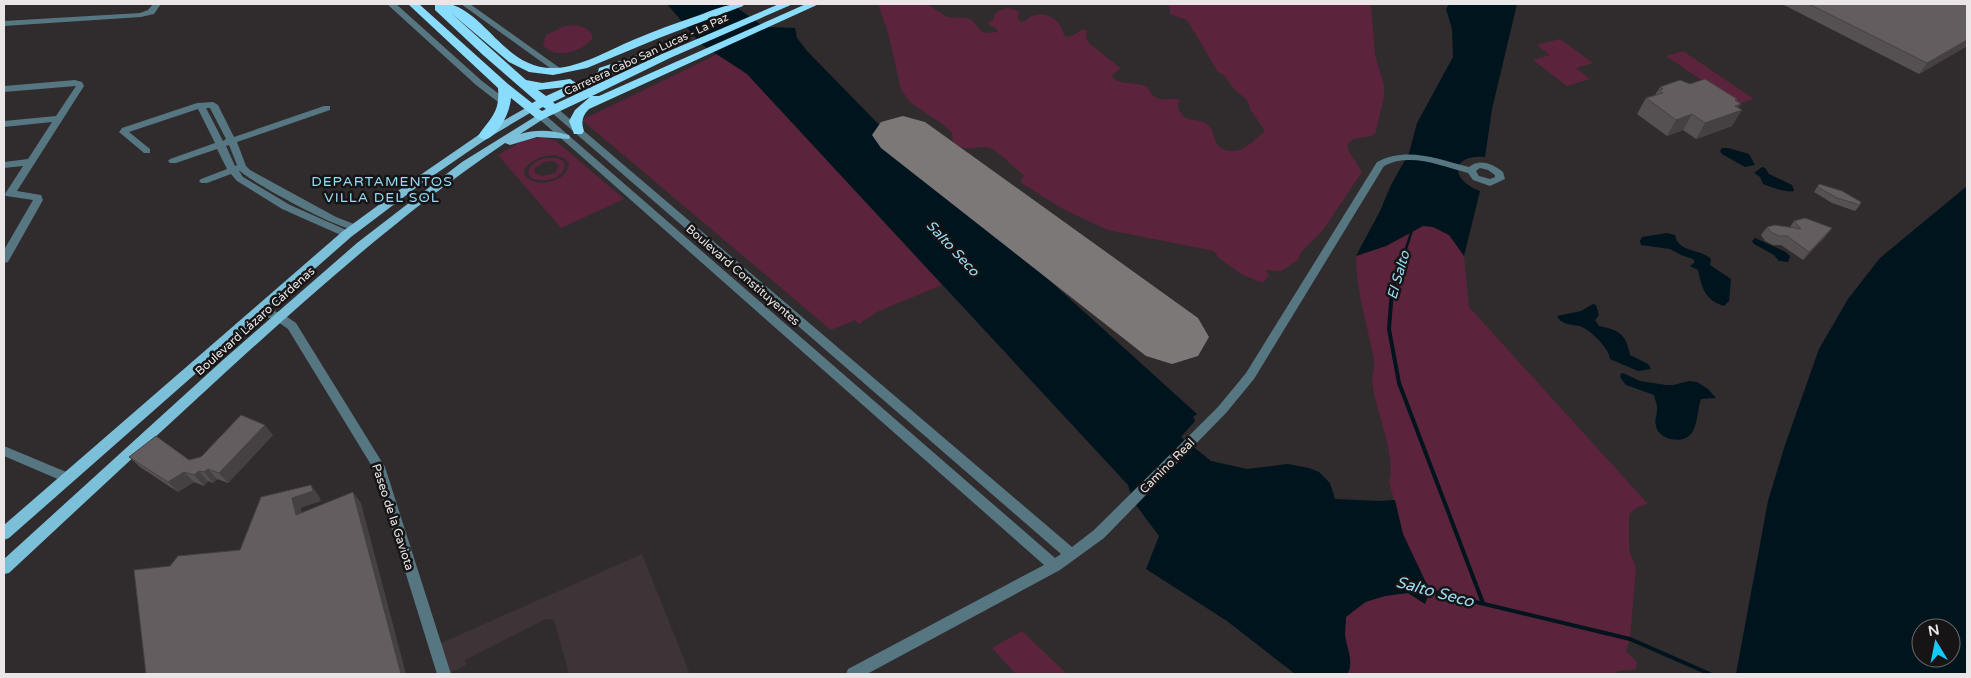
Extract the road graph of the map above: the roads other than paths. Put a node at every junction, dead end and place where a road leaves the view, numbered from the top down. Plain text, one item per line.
1 (157, 4) edge
2 (391, 4) edge
3 (413, 4) edge
4 (434, 4) edge
5 (440, 4) edge
6 (465, 4) edge
7 (739, 4) edge
8 (765, 4) edge
9 (788, 4) edge
10 (814, 4) edge
11 (4, 24) edge
12 (662, 53) junction
13 (644, 61) junction
14 (560, 71) junction
15 (520, 80) junction
16 (504, 87) junction
17 (4, 89) edge
18 (544, 102) junction
19 (505, 104) junction
20 (200, 105) junction
21 (586, 106) junction
22 (327, 108) dead end
23 (554, 110) junction
24 (536, 112) junction
25 (59, 119) junction
26 (4, 124) edge
27 (578, 131) junction
28 (484, 136) junction
29 (564, 137) junction
30 (232, 141) junction
31 (220, 145) junction
32 (147, 151) dead end
33 (173, 161) dead end
34 (30, 162) junction
35 (4, 165) edge
36 (242, 166) junction
37 (232, 170) junction
38 (1471, 171) dead end
39 (204, 181) dead end
40 (7, 195) edge
41 (351, 231) junction
42 (367, 240) junction
43 (4, 260) edge
44 (259, 310) junction
45 (279, 317) junction
46 (4, 451) edge
47 (67, 478) junction
48 (4, 534) edge
49 (1072, 555) junction
50 (1055, 566) junction
51 (4, 568) edge
52 (444, 674) edge
53 (853, 674) edge

1 - 11 street
2 - 19 street
3 - 16 highway, Boulevard Constituyentes
4 - 15 highway, Boulevard Constituyentes
5 - 14 highway
6 - 14 street
7 - 14 highway
8 - 12 highway, Carretera Cabo San Lucas - La Paz
9 - 12 highway, Carretera Cabo San Lucas - La Paz
10 - 21 highway
12 - 13 highway, Carretera Cabo San Lucas - La Paz
13 - 15 highway
13 - 18 highway, Carretera Cabo San Lucas - La Paz
13 - 21 highway
13 - 23 highway, Carretera Cabo San Lucas - La Paz
15 - 18 highway, Boulevard Constituyentes
16 - 19 highway
16 - 24 highway, Boulevard Constituyentes
17 - 25 street
18 - 23 highway, Boulevard Constituyentes
18 - 24 highway, Carretera Cabo San Lucas - La Paz
19 - 28 highway
20 - 30 street
20 - 31 street
20 - 32 street
21 - 27 highway
22 - 30 street
23 - 24 highway, Carretera Cabo San Lucas - La Paz
23 - 27 street, Boulevard Constituyentes
24 - 28 main road, Boulevard Lázaro Cárdenas
24 - 29 street, Boulevard Constituyentes
24 - 42 main road, Boulevard Lázaro Cárdenas
25 - 26 street
25 - 34 street
27 - 49 street, Boulevard Constituyentes
28 - 41 main road, Boulevard Lázaro Cárdenas
29 - 42 main road
29 - 50 street, Boulevard Constituyentes
30 - 31 street
30 - 36 street
31 - 33 street
31 - 37 street
34 - 35 street
34 - 40 street
36 - 37 street
36 - 41 street
37 - 39 street
37 - 41 street
38 - 49 street, Camino Real
40 - 43 street
41 - 44 main road, Boulevard Lázaro Cárdenas
42 - 45 main road, Boulevard Lázaro Cárdenas
44 - 45 street, Paseo de la Gaviota
44 - 47 main road, Boulevard Lázaro Cárdenas
45 - 51 main road, Boulevard Lázaro Cárdenas
45 - 52 street, Paseo de la Gaviota
46 - 47 street
47 - 48 main road, Boulevard Lázaro Cárdenas
49 - 50 street, Camino Real
50 - 53 street, Camino Real

